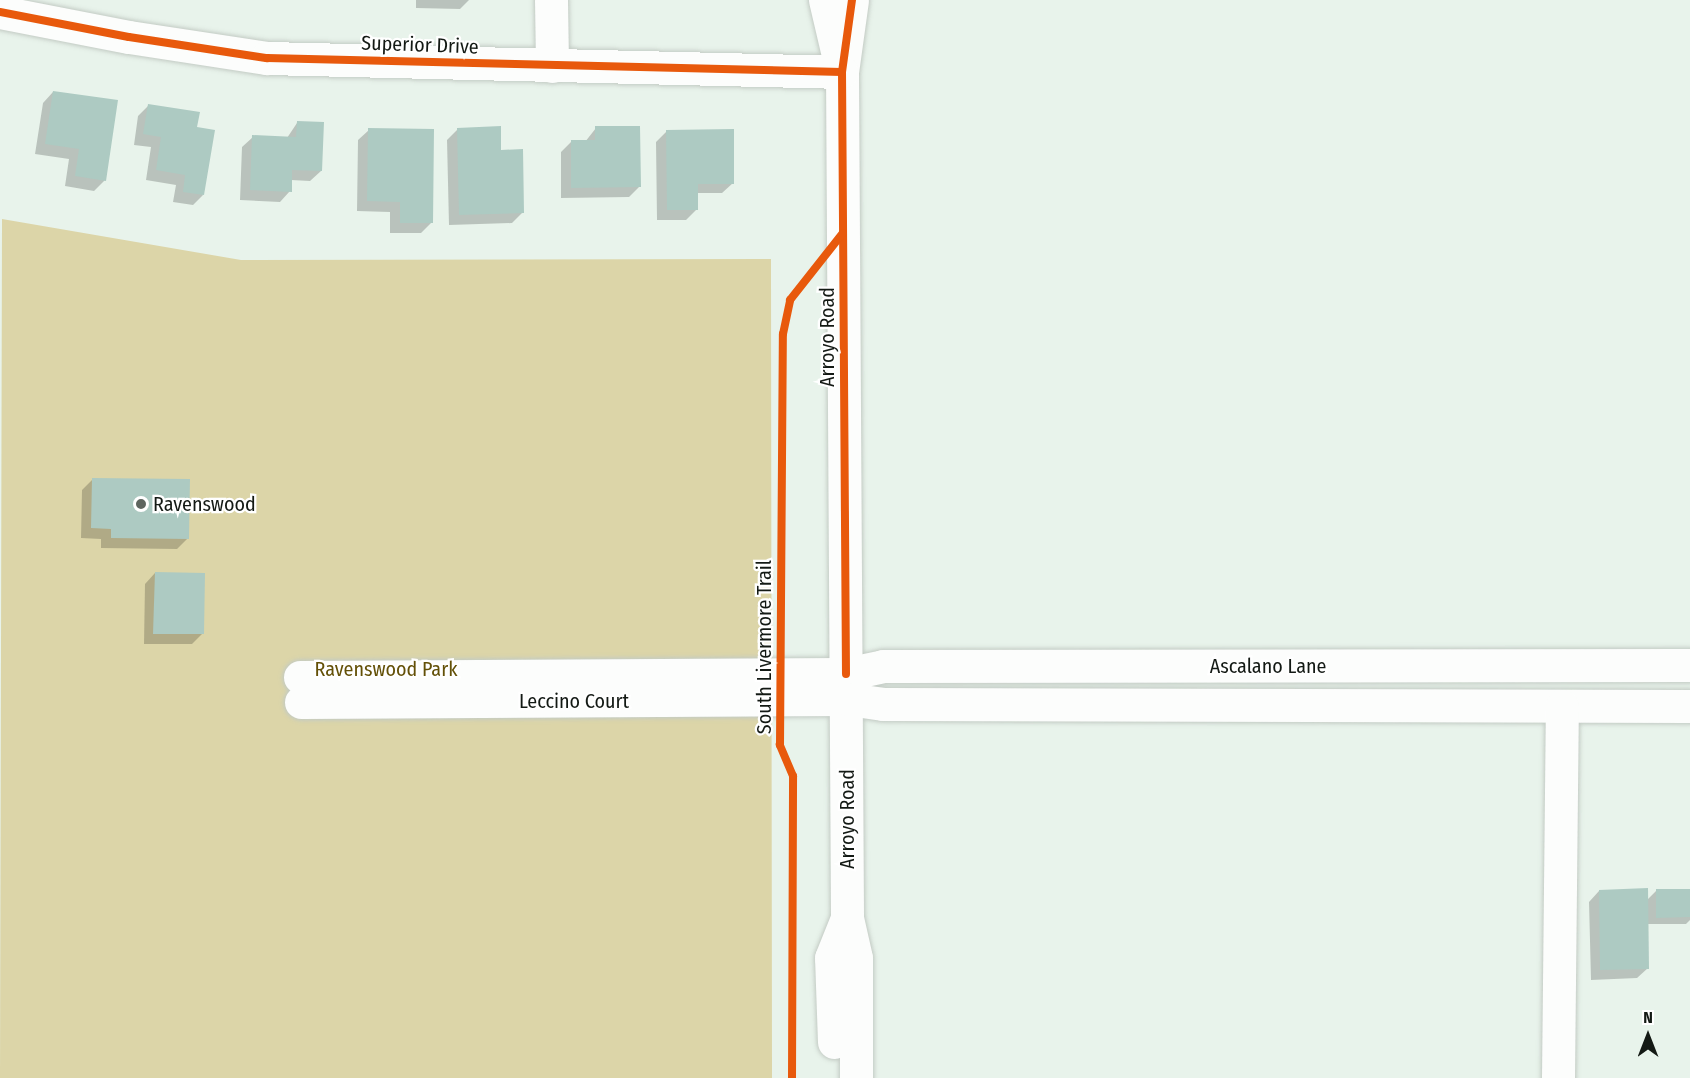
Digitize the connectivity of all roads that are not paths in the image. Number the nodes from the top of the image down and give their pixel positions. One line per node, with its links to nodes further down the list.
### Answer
1 (551, 0): 6 (street)
2 (825, 0): 7 (street, Arroyo Road)
3 (852, 0): 7 (street, Arroyo Road)
4 (37, 10): 5 (street, Superior Drive); 6 (street, Superior Drive)
5 (0, 12)
6 (552, 66): 7 (street, Superior Drive)
7 (842, 72): 9 (street, Arroyo Road)
8 (1690, 665): 9 (street, Ascalano Lane)
9 (847, 686): 10 (street, Leccino Court); 11 (street, Ascalano Lane); 13 (street, Arroyo Road)
10 (300, 690)
11 (1562, 705): 12 (street, Ascalano Lane); 16 (street)
12 (1690, 706)
13 (847, 918): 14 (street, Arroyo Road); 15 (street, Arroyo Road)
14 (835, 1078)
15 (856, 1078)
16 (1558, 1078)

